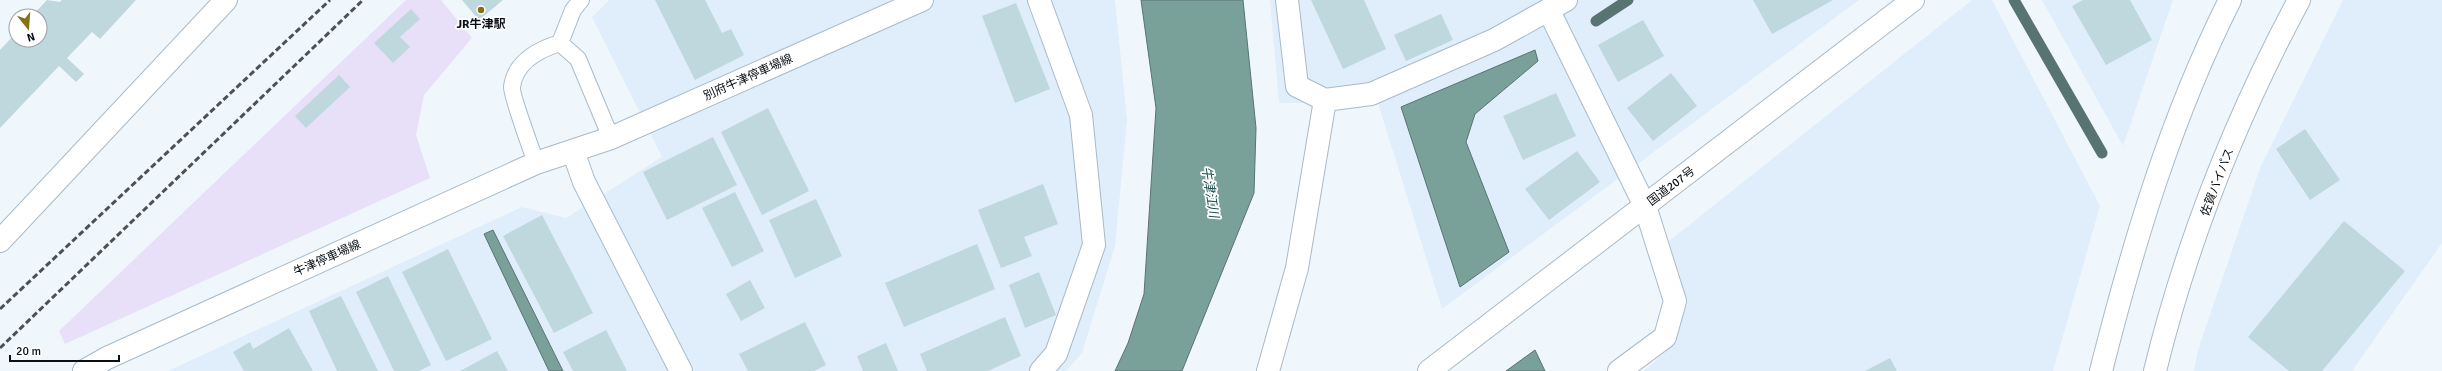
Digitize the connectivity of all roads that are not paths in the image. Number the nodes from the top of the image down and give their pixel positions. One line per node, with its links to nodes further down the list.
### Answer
1 (226, 0): 16 (main road)
2 (581, 0): 10 (lane)
3 (922, 0): 12 (main road, 別府牛津停車場線)
4 (1039, 0): 19 (main road)
5 (1287, 0): 11 (main road)
6 (1913, 0): 15 (main road, 国道207号)
7 (2230, 0): 23 (main road)
8 (2298, 0): 24 (main road, 佐賀バイパス)
9 (1557, 5): 11 (main road); 15 (main road)
10 (560, 43): 12 (lane); 14 (lane)
11 (1325, 100): 20 (main road)
12 (611, 138): 13 (main road, 別府牛津停車場線)
13 (573, 151): 14 (main road, 牛津停車場線); 18 (main road)
14 (536, 163): 17 (main road, 牛津停車場線)
15 (1645, 206): 21 (main road, 国道207号); 22 (main road)
16 (0, 241)
17 (84, 371)
18 (681, 371)
19 (1041, 371)
20 (1268, 371)
21 (1429, 371)
22 (1619, 371)
23 (2101, 371)
24 (2155, 371)

